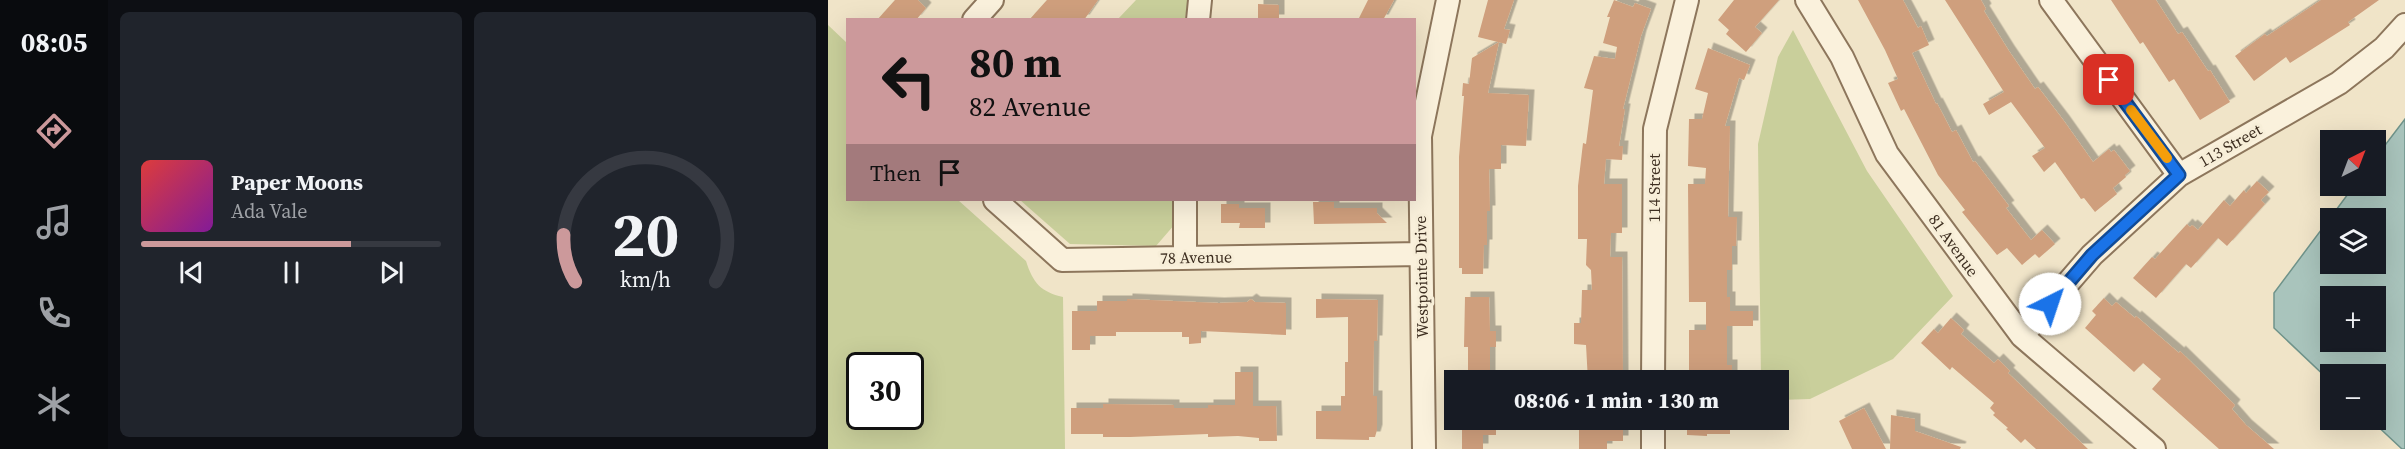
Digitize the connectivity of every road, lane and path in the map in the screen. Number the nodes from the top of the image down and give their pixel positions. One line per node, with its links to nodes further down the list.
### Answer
1 (992, 0): 7 (street)
2 (1200, 0): 8 (street)
3 (1448, 0): 13 (street, Westpointe Drive)
4 (1687, 0): 16 (street, 114 Street)
5 (1807, 0): 15 (street, 81 Avenue)
6 (2051, 0): 10 (street)
7 (976, 18)
8 (1198, 18)
9 (2405, 25): 10 (street, 113 Street)
10 (2179, 175): 15 (street, 113 Street)
11 (996, 201): 14 (street, 78 Avenue)
12 (1185, 201): 14 (street)
13 (1420, 254): 14 (street, 78 Avenue); 19 (street, Westpointe Drive)
14 (1185, 257)
15 (2022, 336): 18 (street, 81 Avenue)
16 (1653, 370)
17 (1653, 430): 20 (street)
18 (2141, 444)
19 (1424, 449)
20 (1653, 449)

